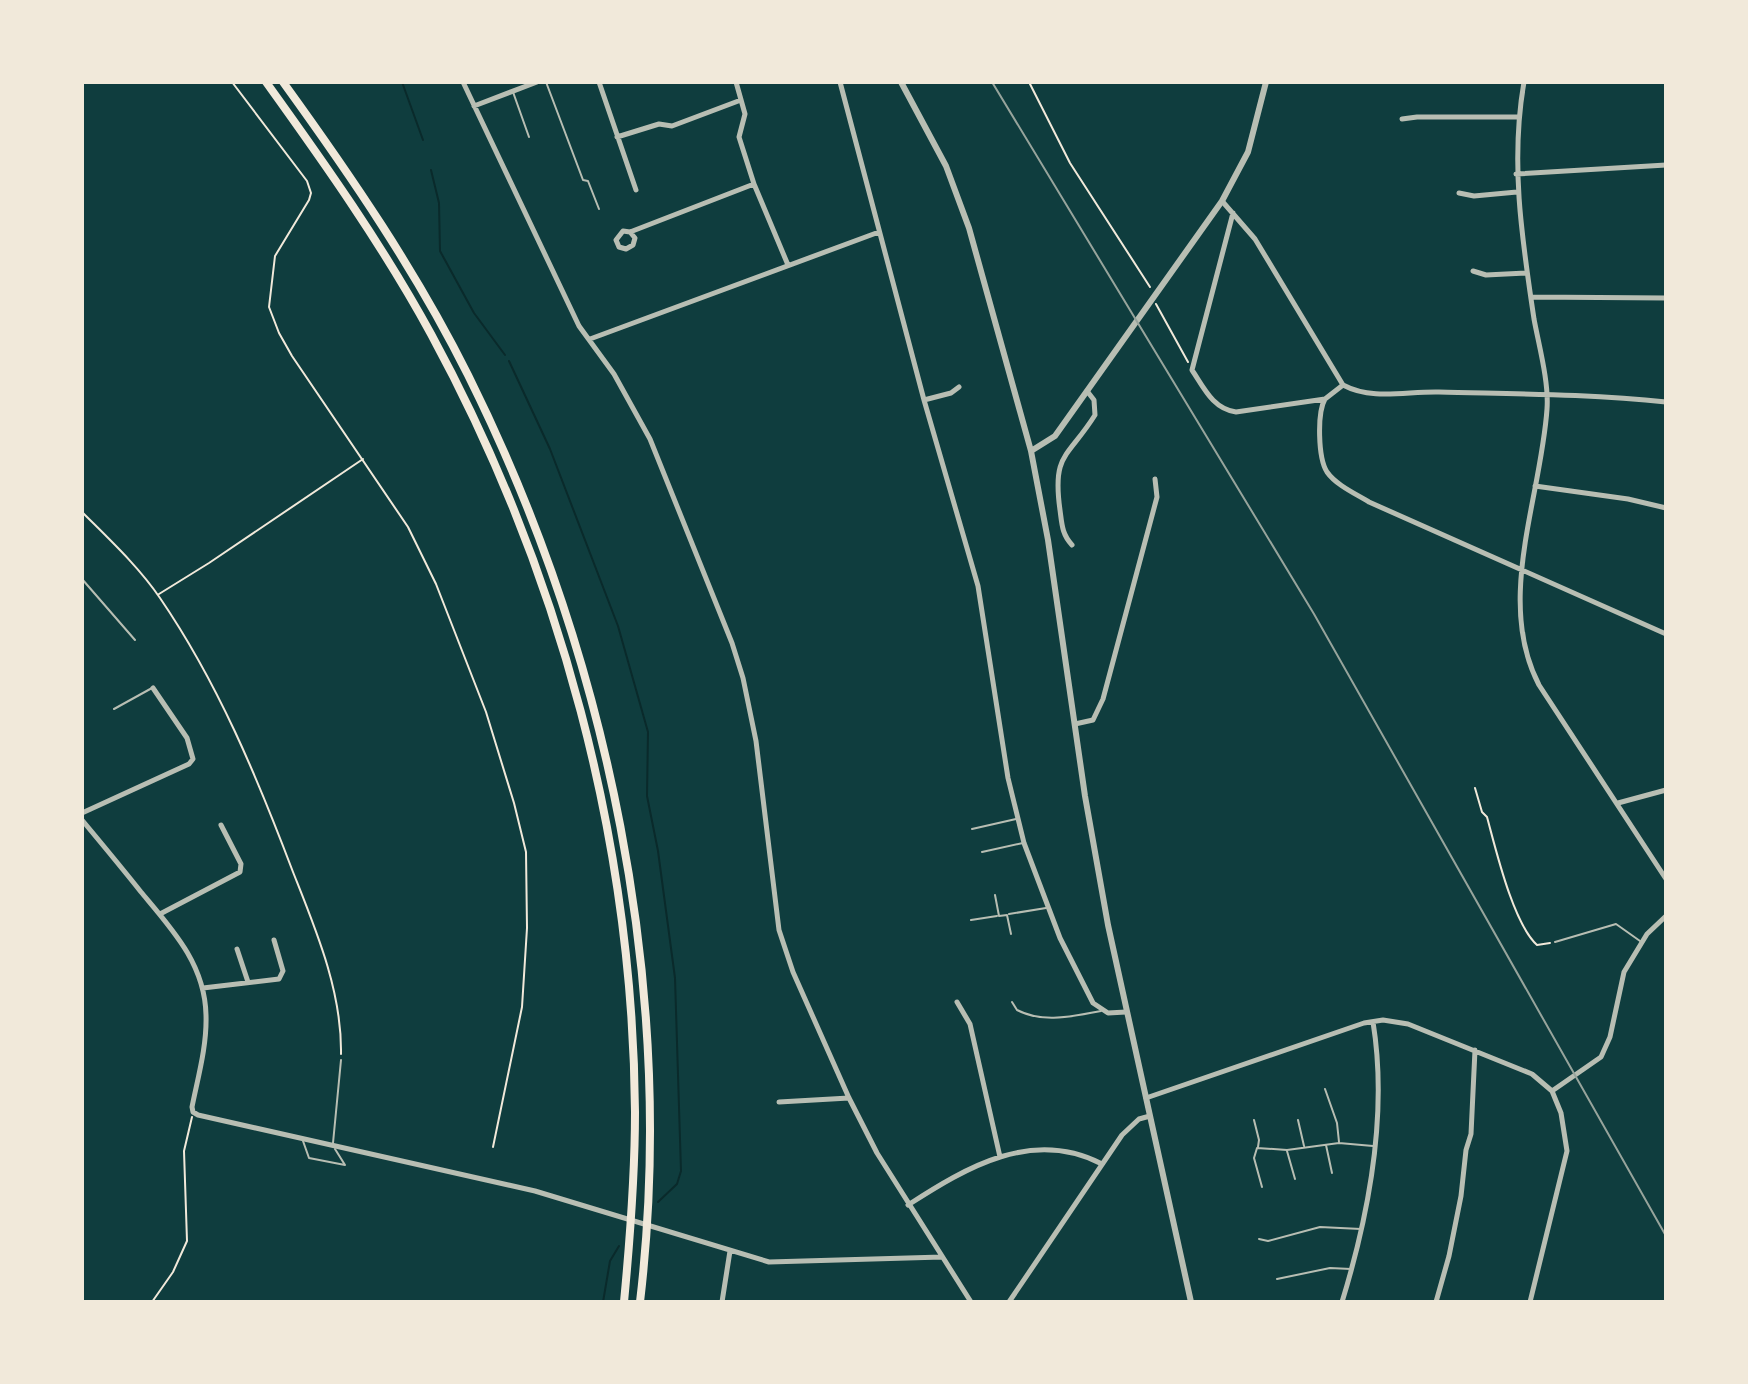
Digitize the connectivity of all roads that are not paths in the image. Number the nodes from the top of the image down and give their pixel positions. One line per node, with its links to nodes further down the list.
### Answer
1 (266, 82): 114 (highway)
2 (283, 82): 115 (highway)
3 (463, 82): 14 (street)
4 (537, 82): 12 (street)
5 (546, 82): 26 (lane)
6 (599, 82): 18 (street)
7 (736, 82): 13 (street)
8 (840, 82): 29 (street)
9 (901, 82): 43 (street)
10 (1266, 82): 25 (street)
11 (1524, 82): 15 (street)
12 (513, 91): 14 (street); 17 (lane)
13 (741, 100): 18 (street); 21 (street)
14 (474, 106): 35 (street)
15 (1519, 117): 16 (street); 20 (street)
16 (1402, 119)
17 (529, 137)
18 (617, 137): 22 (street)
19 (1666, 165): 20 (street)
20 (1516, 174): 23 (street)
21 (754, 184): 28 (street); 30 (street)
22 (636, 190)
23 (1517, 192): 24 (street); 32 (street)
24 (1459, 193)
25 (1222, 201): 27 (street); 38 (street)
26 (599, 209)
27 (1233, 212): 36 (street); 40 (street)
28 (630, 232)
29 (879, 232): 30 (street); 41 (street)
30 (788, 265): 35 (street)
31 (1473, 271): 32 (street)
32 (1527, 273): 33 (street)
33 (1531, 297): 34 (street); 39 (street)
34 (1666, 298)
35 (590, 339): 88 (street)
36 (1343, 385): 39 (street); 40 (street)
37 (959, 387): 41 (street)
38 (1086, 391): 43 (street); 47 (street)
39 (1546, 395): 42 (street); 45 (street)
40 (1325, 399): 48 (street)
41 (924, 400): 58 (street)
42 (1666, 402)
43 (1031, 451): 54 (street)
44 (1155, 479): 54 (street)
45 (1535, 486): 46 (street); 48 (street)
46 (1666, 508)
47 (1072, 545)
48 (1523, 570): 50 (street); 56 (street)
49 (82, 579): 51 (lane)
50 (1666, 634)
51 (135, 640)
52 (153, 688): 53 (lane); 57 (street)
53 (114, 709)
54 (1075, 724): 82 (street)
55 (1666, 790): 56 (street)
56 (1618, 803): 64 (street)
57 (82, 813)
58 (1018, 819): 61 (lane); 62 (street)
59 (82, 820): 67 (street)
60 (221, 825): 67 (street)
61 (972, 829)
62 (1024, 843): 63 (lane); 66 (street)
63 (982, 852)
64 (1666, 879)
65 (995, 895): 69 (lane)
66 (1047, 908): 68 (lane); 81 (street)
67 (160, 914): 78 (street)
68 (1007, 915): 69 (lane); 72 (lane)
69 (999, 916): 71 (lane)
70 (1666, 916): 75 (street)
71 (971, 920)
72 (1011, 934)
73 (274, 940): 77 (street)
74 (1555, 942): 75 (lane)
75 (1641, 942): 87 (street)
76 (237, 949): 77 (street)
77 (248, 982): 78 (street)
78 (203, 988): 94 (street)
79 (957, 1002): 102 (street)
80 (1012, 1002): 81 (lane)
81 (1103, 1011): 82 (street)
82 (1126, 1012): 89 (street)
83 (1373, 1022): 84 (street); 89 (street); 98 (street)
84 (1475, 1050): 87 (street); 121 (street)
85 (341, 1060): 97 (lane)
86 (1325, 1089): 95 (lane)
87 (1552, 1091): 122 (street)
88 (849, 1098): 90 (street); 107 (street)
89 (1146, 1098): 91 (street)
90 (779, 1102)
91 (1150, 1116): 103 (street); 119 (street)
92 (1254, 1120): 100 (lane)
93 (1298, 1120): 99 (lane)
94 (303, 1139): 97 (street); 97 (lane)
95 (1339, 1143): 96 (lane); 98 (lane)
96 (1326, 1144): 99 (lane); 104 (lane)
97 (333, 1146): 110 (street)
98 (1374, 1146): 108 (street)
99 (1304, 1147): 101 (lane)
100 (1257, 1148): 101 (lane); 106 (lane)
101 (1287, 1150): 105 (lane)
102 (1000, 1157): 103 (street); 107 (street)
103 (1102, 1164): 118 (street)
104 (1332, 1173)
105 (1295, 1179)
106 (1262, 1187)
107 (908, 1205): 111 (street)
108 (1362, 1229): 109 (lane); 112 (street)
109 (1259, 1239)
110 (730, 1251): 111 (street); 116 (street)
111 (942, 1257): 117 (street)
112 (1352, 1269): 113 (lane); 120 (street)
113 (1277, 1279)
114 (624, 1302)
115 (640, 1302)
116 (722, 1302)
117 (971, 1302)
118 (1009, 1302)
119 (1191, 1302)
120 (1342, 1302)
121 (1436, 1302)
122 (1530, 1302)

